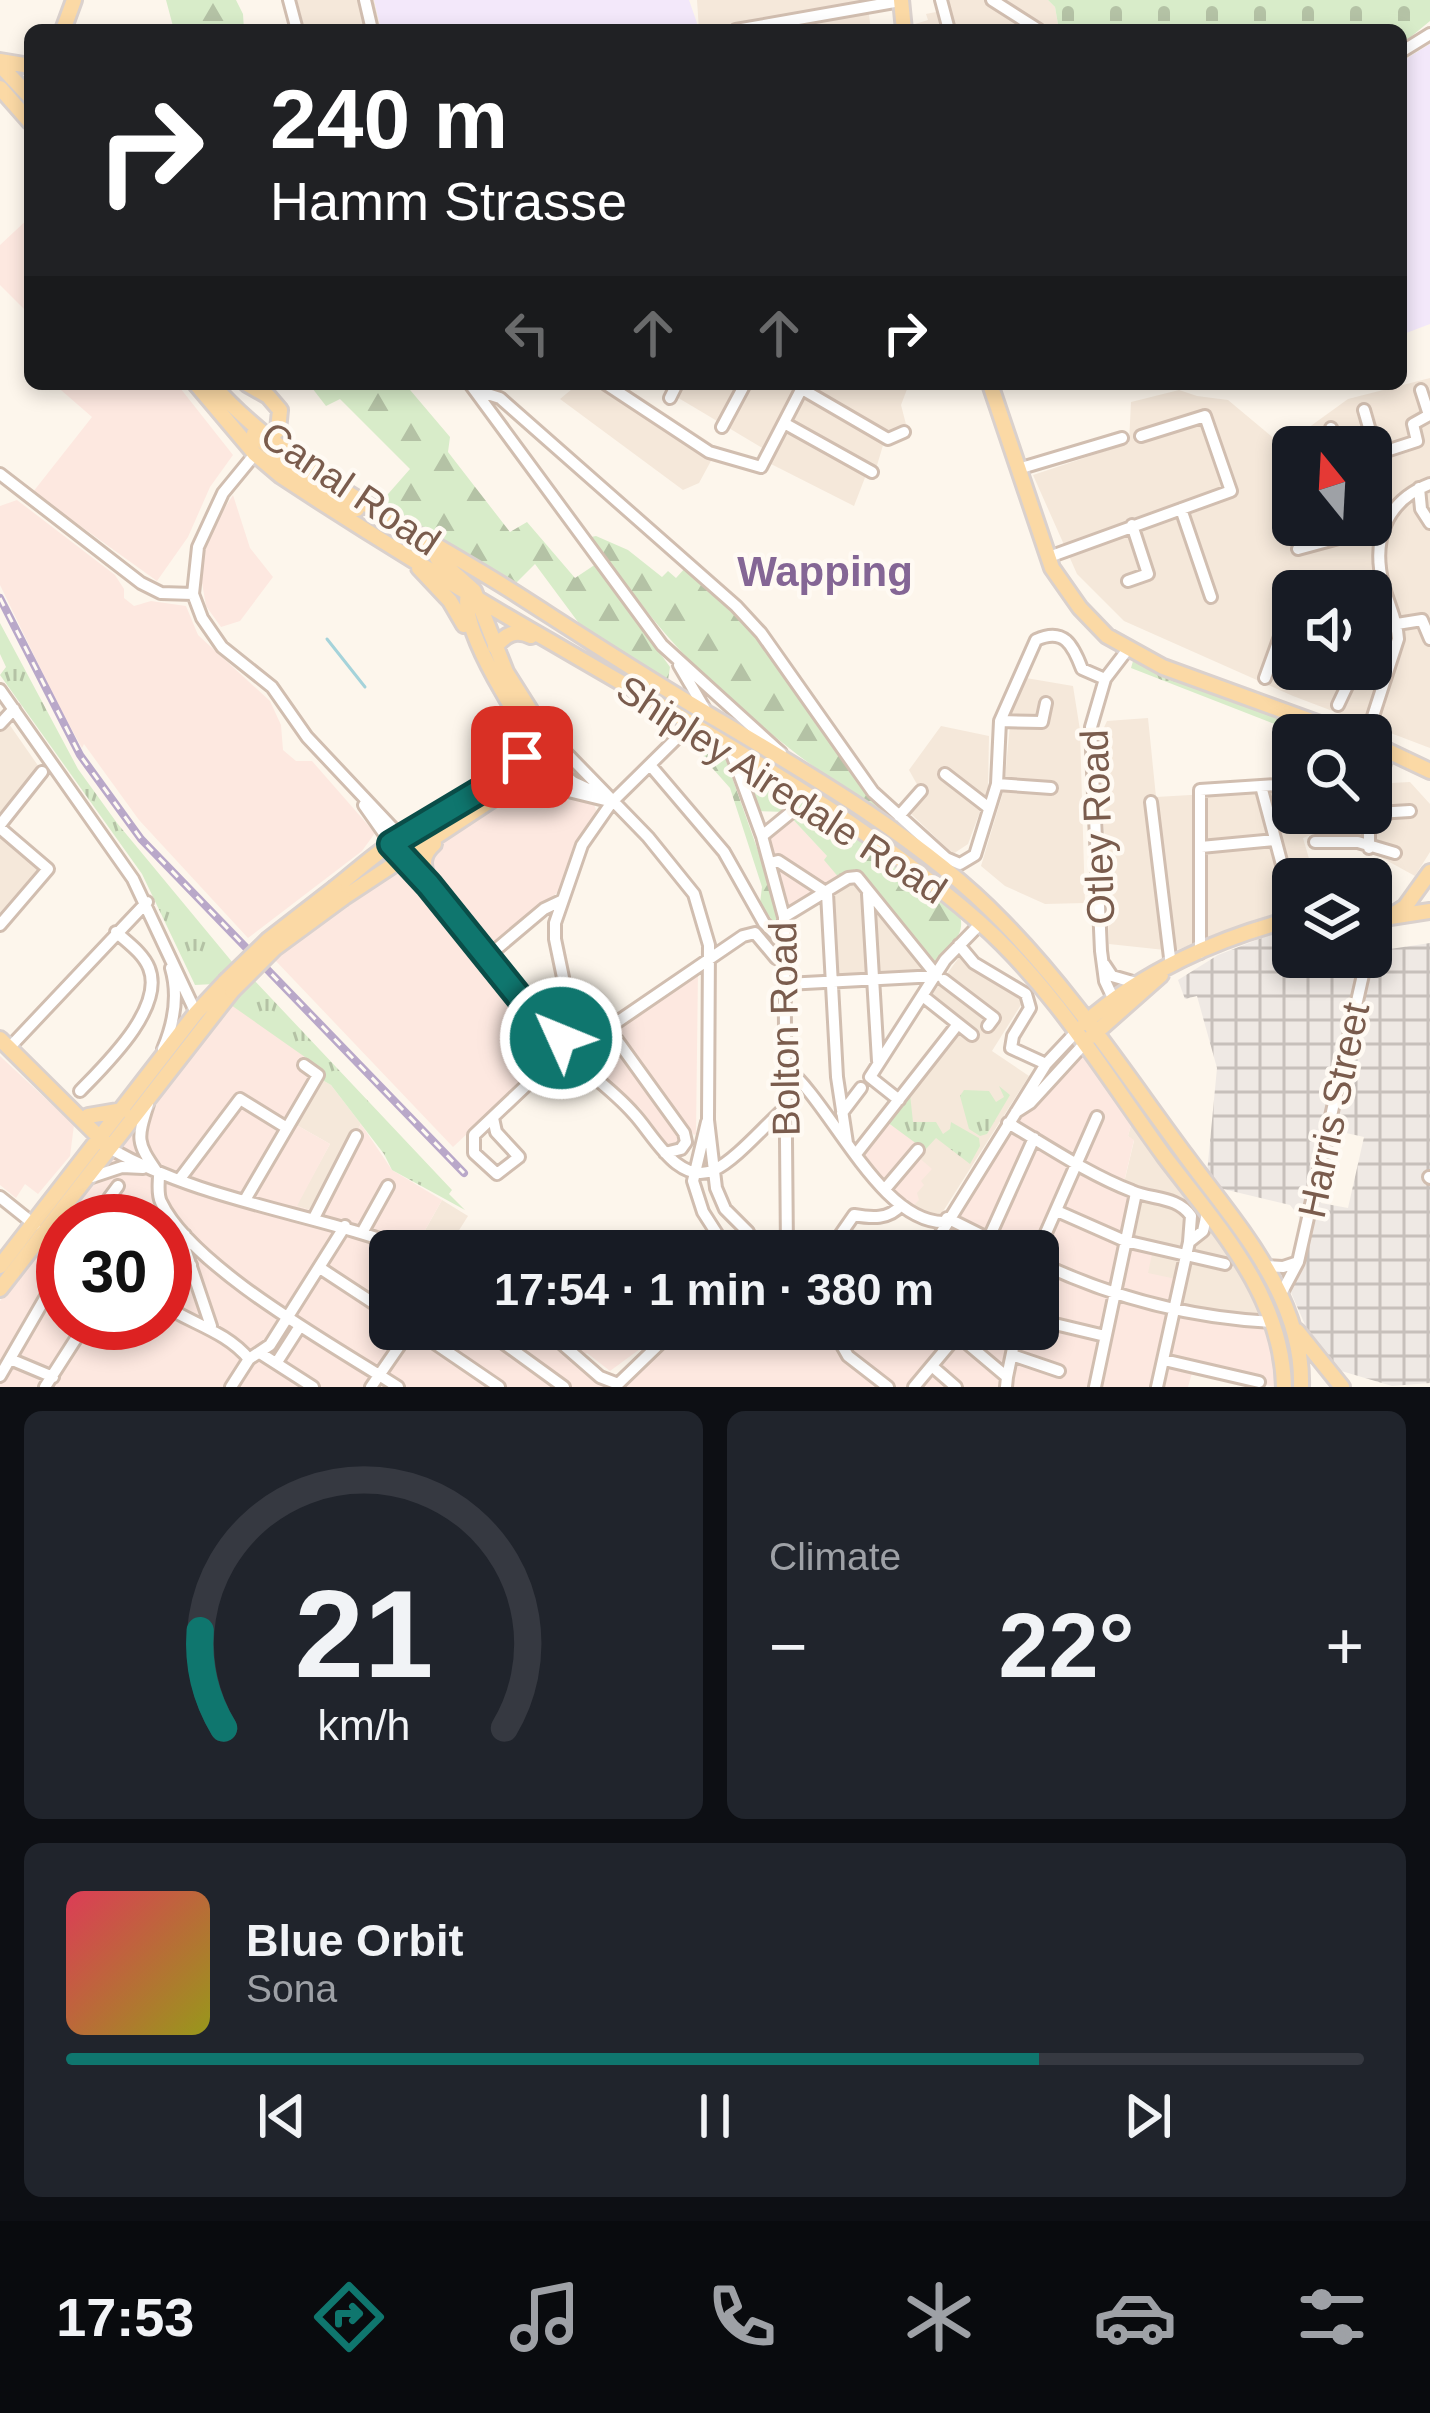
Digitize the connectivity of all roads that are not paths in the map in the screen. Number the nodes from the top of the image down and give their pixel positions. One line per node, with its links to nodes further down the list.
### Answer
1 (992, 0): 4 (street)
2 (901, 1): 3 (street)
3 (770, 24)
4 (1030, 24)
5 (0, 63): 7 (main road)
6 (24, 76): 7 (main road)
7 (18, 84): 8 (main road); 9 (main road)
8 (24, 90)
9 (4, 93)
10 (203, 390): 30 (main road, Canal Road)
11 (217, 390): 30 (main road, Canal Road)
12 (258, 390): 30 (main road)
13 (474, 390): 56 (street)
14 (480, 390): 94 (street)
15 (615, 390): 24 (street)
16 (674, 390): 22 (street)
17 (742, 390): 26 (street)
18 (801, 390): 24 (street)
19 (809, 390): 27 (street)
20 (992, 390): 32 (main road)
21 (1421, 390): 31 (street)
22 (670, 398)
23 (1364, 410): 25 (street)
24 (784, 423): 33 (street)
25 (1368, 426)
26 (722, 427)
27 (904, 432)
28 (1141, 436): 36 (street)
29 (1122, 438): 32 (street)
30 (264, 445): 40 (main road, Canal Road); 46 (main road, Canal Road); 47 (main road); 48 (street)
31 (1392, 449)
32 (1018, 470): 44 (main road)
33 (872, 472)
34 (0, 474): 48 (street)
35 (1424, 486): 37 (street); 38 (street)
36 (1181, 509): 39 (street); 49 (street)
37 (1392, 513)
38 (1430, 523)
39 (1132, 525): 44 (street); 45 (street)
40 (395, 546): 47 (main road, Canal Road); 58 (main road, Canal Road)
41 (1305, 546): 43 (street)
42 (1379, 546): 50 (street)
43 (1298, 549)
44 (1049, 557): 54 (main road)
45 (1128, 581)
46 (497, 582): 47 (main road); 66 (main road, Shipley Airedale Road)
47 (472, 591): 52 (main road, Shipley Airedale Road); 53 (main road, Canal Road); 58 (main road, Canal Road)
48 (193, 594): 102 (street)
49 (1211, 597)
50 (1397, 624): 51 (street); 55 (street)
51 (1430, 639)
52 (558, 646): 53 (main road); 72 (main road, Shipley Airedale Road)
53 (495, 647): 71 (main road, Canal Road)
54 (1128, 650): 60 (street, Otley Road); 67 (main road)
55 (1392, 651)
56 (674, 657): 66 (street); 75 (street)
57 (1272, 665): 59 (street)
58 (492, 670): 71 (main road, Canal Road)
59 (1265, 678)
60 (1105, 680): 68 (street); 129 (street, Otley Road)
61 (0, 690): 65 (street)
62 (1345, 690): 64 (street)
63 (1046, 703): 68 (street)
64 (1338, 705)
65 (14, 709): 69 (street); 113 (street)
66 (708, 714): 72 (main road); 75 (main road, Shipley Airedale Road)
67 (1292, 714)
68 (1000, 722): 82 (street)
69 (0, 724)
70 (683, 732): 77 (street)
71 (536, 733): 74 (main road); 76 (street, Canal Road); 81 (main road)
72 (728, 743): 98 (street, Bolton Road); 121 (main road, Shipley Airedale Road)
73 (1392, 751): 79 (main road)
74 (548, 758): 76 (street); 81 (main road); 86 (main road); 88 (street, Canal Road)
75 (792, 763): 105 (main road, Shipley Airedale Road)
76 (582, 765): 88 (street, Canal Road)
77 (650, 765): 88 (street); 123 (street)
78 (42, 772): 96 (street)
79 (1430, 772)
80 (945, 774): 90 (street)
81 (503, 777): 102 (main road)
82 (997, 784): 85 (street); 90 (street)
83 (1272, 785): 84 (street)
84 (1261, 786): 99 (street); 101 (street)
85 (1051, 788)
86 (523, 790): 88 (street); 95 (main road)
87 (921, 791): 94 (street)
88 (610, 800): 112 (street); 127 (street, Canal Road)
89 (1151, 802): 130 (street)
90 (988, 808): 94 (street)
91 (1392, 812): 92 (street)
92 (1410, 812)
93 (788, 814): 98 (street)
94 (899, 816)
95 (461, 821): 102 (main road); 109 (main road)
96 (0, 826): 118 (street)
97 (1369, 834): 103 (street)
98 (762, 836): 107 (street, Bolton Road)
99 (1275, 840): 101 (street); 106 (street)
100 (1315, 842): 103 (street)
101 (1202, 847): 125 (street)
102 (402, 848): 109 (street); 138 (main road, bridge)
103 (1369, 848): 104 (street)
104 (1395, 853)
105 (926, 858): 121 (main road); 148 (main road, Shipley Airedale Road)
106 (1280, 858)
107 (770, 863): 111 (street); 116 (street, Bolton Road)
108 (1430, 872): 115 (main road)
109 (429, 885): 126 (street)
110 (868, 890): 111 (street); 131 (street); 133 (street)
111 (827, 893): 116 (street); 134 (street)
112 (563, 900): 126 (street); 144 (street)
113 (147, 902): 119 (street); 122 (street)
114 (1430, 911): 117 (main road)
115 (1392, 913)
116 (784, 916): 123 (street, Bolton Road)
117 (1392, 917)
118 (0, 925)
119 (156, 925): 136 (street); 155 (street)
120 (1272, 927): 125 (main road)
121 (975, 928): 124 (street); 148 (main road, Shipley Airedale Road)
122 (116, 932): 151 (street); 158 (street)
123 (786, 945): 128 (street, Bolton Road)
124 (959, 945): 131 (street); 154 (street)
125 (1200, 953): 130 (main road)
126 (487, 957): 152 (street)
127 (709, 957): 128 (street); 147 (street); 169 (street, Canal Road)
128 (786, 962): 137 (street, Bolton Road)
129 (1102, 962): 135 (street, Otley Road); 141 (street, Otley Road)
130 (1171, 966): 135 (main road); 148 (main road)
131 (940, 978): 133 (street); 139 (street); 140 (street)
132 (1362, 978): 216 (street, Harris Street)
133 (873, 980): 134 (street); 153 (street)
134 (831, 982): 137 (street); 164 (street)
135 (1136, 983): 141 (main road)
136 (185, 984): 138 (street); 143 (street)
137 (786, 984): 157 (street, Bolton Road)
138 (224, 989): 143 (main road); 150 (main road)
139 (959, 992): 142 (street); 146 (street)
140 (924, 997): 142 (street); 153 (street)
141 (1113, 998): 148 (main road)
142 (943, 1012): 145 (street)
143 (196, 1013): 150 (main road); 155 (main road)
144 (571, 1016)
145 (958, 1024): 149 (street); 160 (street)
146 (988, 1026)
147 (609, 1029): 152 (street); 176 (street)
148 (1088, 1033): 154 (street); 168 (street); 196 (main road, Shipley Airedale Road); 219 (main road, Shipley Airedale Road)
149 (972, 1035)
150 (194, 1040): 161 (main road)
151 (4, 1043): 165 (main road)
152 (568, 1047): 167 (street); 176 (street)
153 (879, 1064): 160 (street)
154 (1046, 1064): 168 (street)
155 (157, 1065): 163 (main road)
156 (304, 1065): 170 (street)
157 (786, 1067): 162 (street, Bolton Road); 174 (street)
158 (87, 1088)
159 (861, 1088): 164 (street)
160 (898, 1100): 174 (street)
161 (148, 1104): 173 (main road); 181 (street)
162 (785, 1107): 180 (street); 205 (street, Bolton Road)
163 (124, 1109): 165 (main road); 173 (main road)
164 (842, 1113): 174 (street)
165 (84, 1117): 173 (main road); 177 (main road)
166 (1097, 1117): 178 (street)
167 (493, 1118): 167 (street)
168 (1011, 1118): 172 (street); 198 (street)
169 (708, 1120): 180 (street, Canal Road); 180 (street, Canal Road)
170 (287, 1128): 182 (street); 193 (street)
171 (356, 1136): 197 (street)
172 (1034, 1138): 178 (street); 209 (street)
173 (110, 1139): 177 (main road); 179 (street); 181 (street); 183 (main road)
174 (852, 1149): 186 (street)
175 (918, 1150): 186 (street)
176 (665, 1153): 180 (street)
177 (87, 1156): 188 (main road)
178 (1078, 1166): 187 (street); 195 (street)
179 (146, 1168): 181 (street); 183 (street)
180 (704, 1171): 203 (street, Canal Road); 204 (street, Canal Road)
181 (159, 1174): 182 (street); 191 (street)
182 (179, 1180): 193 (street)
183 (83, 1183): 189 (main road)
184 (118, 1186): 190 (street)
185 (388, 1186): 211 (street)
186 (885, 1189): 194 (street)
187 (1136, 1193): 214 (street); 215 (street)
188 (61, 1194)
189 (72, 1194)
190 (112, 1194)
191 (160, 1194)
192 (0, 1197): 199 (street)
193 (245, 1200): 197 (street)
194 (901, 1205): 198 (street); 206 (street)
195 (1057, 1211): 210 (street); 214 (street)
196 (1207, 1213): 215 (street); 231 (main road, Shipley Airedale Road)
197 (314, 1218): 200 (street)
198 (946, 1220): 207 (street); 208 (street)
199 (36, 1225)
200 (346, 1226): 211 (street); 221 (street)
201 (36, 1229): 218 (main road)
202 (36, 1230): 223 (main road)
203 (715, 1230)
204 (740, 1230)
205 (786, 1230)
206 (844, 1230)
207 (941, 1230)
208 (961, 1230)
209 (991, 1230)
210 (1048, 1230)
211 (363, 1231): 212 (street)
212 (369, 1233)
213 (192, 1241): 229 (street)
214 (1125, 1241): 215 (street); 225 (street)
215 (1188, 1247): 217 (street); 227 (street)
216 (1298, 1262): 219 (street, Harris Street); 224 (street, Harris Street)
217 (1225, 1264)
218 (0, 1266)
219 (1263, 1266): 224 (main road, Shipley Airedale Road)
220 (192, 1268): 233 (street)
221 (320, 1268): 226 (street); 229 (street)
222 (1059, 1271): 225 (street)
223 (0, 1289)
224 (1281, 1294): 235 (main road, Shipley Airedale Road)
225 (1114, 1295): 227 (street); 236 (street)
226 (369, 1300)
227 (1175, 1310): 231 (street); 250 (street)
228 (36, 1314): 249 (street)
229 (288, 1318): 234 (street); 248 (street)
230 (192, 1322): 248 (street)
231 (1273, 1322): 275 (main road, Shipley Airedale Road)
232 (1059, 1325): 236 (street)
233 (211, 1326)
234 (300, 1326): 251 (street); 255 (street)
235 (1294, 1327): 257 (main road, Shipley Airedale Road); 261 (main road)
236 (1104, 1339): 273 (street)
237 (69, 1350): 258 (street)
238 (395, 1350): 255 (street)
239 (444, 1350): 268 (street)
240 (514, 1350): 269 (street)
241 (571, 1350): 262 (street)
242 (652, 1350): 262 (street)
243 (845, 1350): 270 (street)
244 (944, 1350): 252 (street)
245 (975, 1350): 259 (street)
246 (1013, 1350): 247 (street)
247 (1012, 1355): 254 (street); 259 (street)
248 (254, 1356): 251 (street); 263 (street)
249 (10, 1360): 256 (street); 258 (street)
250 (1164, 1360): 260 (street); 274 (street)
251 (277, 1361): 253 (street)
252 (933, 1367): 271 (street); 272 (street)
253 (291, 1371): 264 (street); 265 (street)
254 (1059, 1371)
255 (377, 1373): 266 (street); 267 (street)
256 (0, 1376)
257 (1302, 1379): 261 (main road); 275 (main road)
258 (49, 1382)
259 (1007, 1382)
260 (1259, 1382)
261 (1337, 1382)
262 (614, 1384)
263 (231, 1387)
264 (286, 1387)
265 (314, 1387)
266 (371, 1387)
267 (398, 1387)
268 (499, 1387)
269 (564, 1387)
270 (888, 1387)
271 (914, 1387)
272 (956, 1387)
273 (1095, 1387)
274 (1157, 1387)
275 (1285, 1387)

